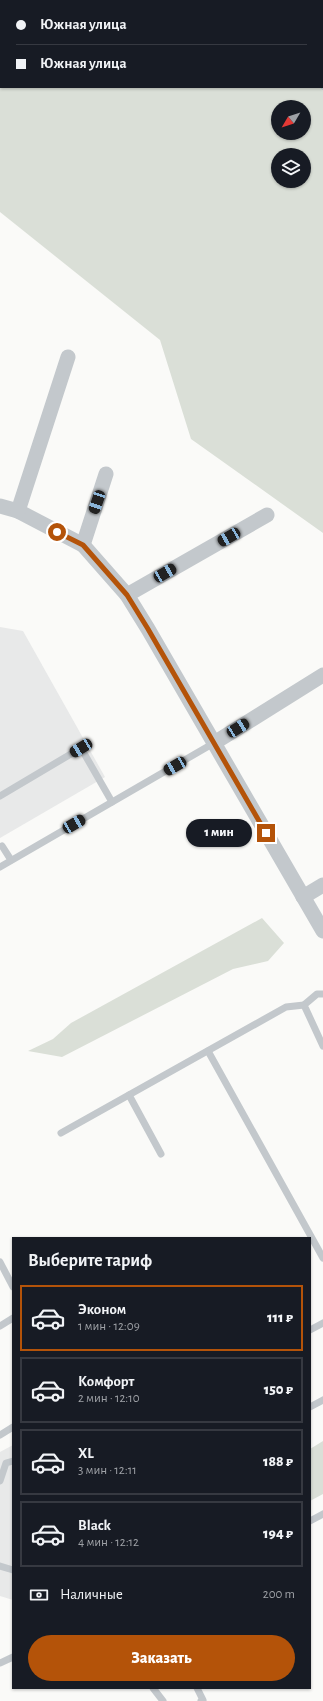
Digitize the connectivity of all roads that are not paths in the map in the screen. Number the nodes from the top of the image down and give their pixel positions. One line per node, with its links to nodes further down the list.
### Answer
1 (68, 357): 4 (street)
2 (106, 474): 6 (street)
3 (0, 506): 4 (street)
4 (18, 511): 6 (street)
5 (268, 515): 7 (street)
6 (83, 545): 7 (street)
7 (127, 595): 9 (street)
8 (323, 675): 9 (street)
9 (214, 743): 11 (lane); 16 (street)
10 (0, 796): 11 (lane)
11 (112, 802): 13 (lane)
12 (2, 846): 13 (lane)
13 (11, 860): 14 (lane)
14 (0, 867)
15 (323, 885): 16 (street)
16 (303, 897): 17 (street)
17 (323, 931)
18 (323, 994): 19 (lane)
19 (304, 1004): 20 (lane); 21 (lane)
20 (323, 1046)
21 (208, 1051): 22 (lane); 25 (lane)
22 (129, 1095): 23 (lane); 24 (lane)
23 (61, 1133)
24 (161, 1154)
25 (323, 1258)
26 (0, 1262): 27 (lane)
27 (12, 1285)
28 (12, 1319): 30 (lane)
29 (323, 1322): 31 (lane)
30 (0, 1326)
31 (311, 1329)
32 (323, 1400): 33 (lane)
33 (311, 1407)
34 (12, 1428): 35 (lane)
35 (0, 1435)
36 (12, 1461): 37 (lane)
37 (0, 1481)
38 (323, 1514): 39 (lane)
39 (311, 1520)
40 (0, 1566): 41 (lane)
41 (12, 1570)
42 (12, 1657): 43 (lane)
43 (0, 1663)
44 (155, 1689): 46 (lane)
45 (198, 1689): 47 (lane)
46 (163, 1701)
47 (202, 1701)

